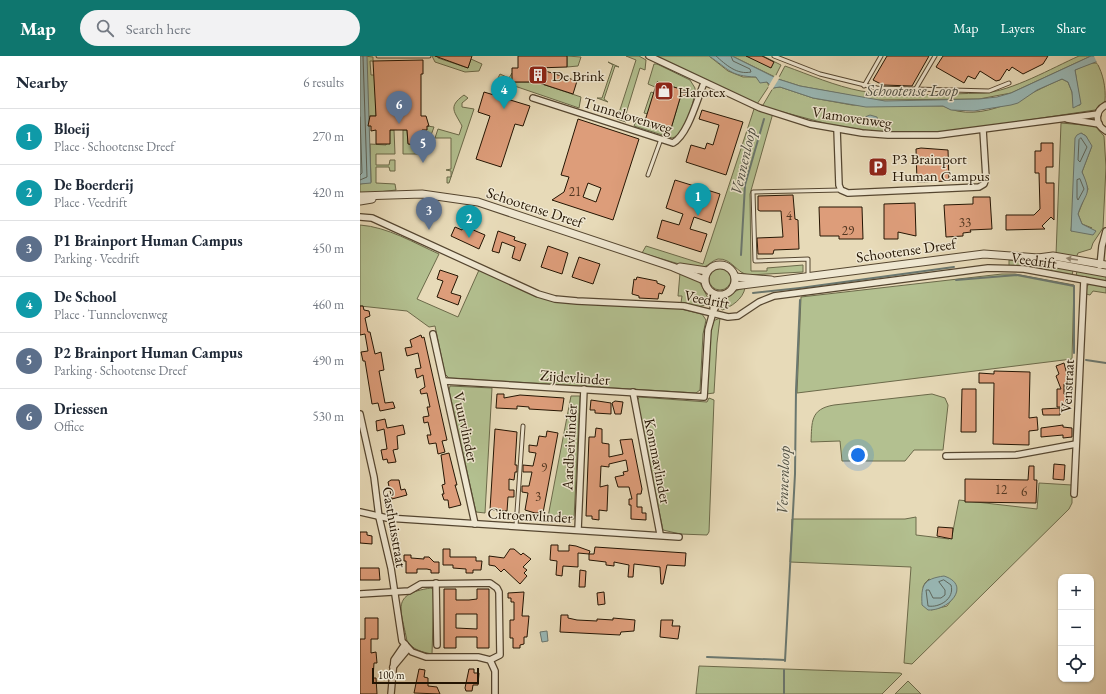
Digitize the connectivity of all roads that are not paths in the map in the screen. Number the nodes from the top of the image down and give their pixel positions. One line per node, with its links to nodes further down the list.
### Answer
1 (378, 56): 2 (lane)
2 (421, 56): 3 (lane)
3 (429, 56)
4 (649, 56): 8 (street, Vlamovenweg)
5 (774, 56): 10 (lane)
6 (881, 56): 10 (lane)
7 (934, 56): 11 (lane)
8 (704, 83): 17 (street, Vlamovenweg); 20 (street, Tunnelovenweg)
9 (1009, 83): 11 (lane)
10 (864, 86): 11 (lane)
11 (915, 90)
12 (533, 98): 20 (street, Tunnelovenweg)
13 (1106, 105): 14 (street)
14 (1098, 114): 15 (street, Vlamovenweg); 16 (street)
15 (1064, 119): 16 (street, Vlamovenweg); 18 (street, Vlamovenweg)
16 (1099, 124): 19 (street)
17 (837, 129): 18 (street, Vlamovenweg); 22 (street)
18 (983, 130): 22 (street)
19 (1106, 131)
20 (661, 139): 21 (lane)
21 (648, 175)
22 (841, 190): 31 (lane)
23 (385, 195): 24 (street, Schootense Dreef); 25 (street, Schootense Dreef); 28 (street, Schootense Dreef)
24 (360, 196)
25 (360, 201)
26 (360, 217): 40 (street, Veedrift)
27 (1106, 231): 29 (street)
28 (673, 267): 30 (street, Schootense Dreef); 33 (street, Schootense Dreef)
29 (1104, 268): 31 (street, Schootense Dreef)
30 (707, 271): 32 (street); 33 (street)
31 (808, 276): 35 (street, Schootense Dreef)
32 (735, 277): 35 (street, Schootense Dreef); 37 (street)
33 (704, 280): 38 (street)
34 (1084, 280): 36 (street, Veedrift); 40 (street, Veedrift); 47 (street, Venstraat)
35 (778, 281): 37 (street, Schootense Dreef)
36 (1106, 284)
37 (734, 286): 39 (street)
38 (714, 294): 39 (street); 40 (street)
39 (722, 295): 40 (street)
40 (713, 312): 44 (street, Zijdevlinder)
41 (433, 334): 42 (street, Vuurvlinder)
42 (444, 381): 43 (street, Zijdevlinder); 52 (street, Vuurvlinder)
43 (584, 389): 44 (street, Zijdevlinder); 54 (street, Aardbeivlinder)
44 (633, 392): 55 (street, Kommavlinder)
45 (360, 414): 51 (street, Gasthuisstraat)
46 (523, 426): 53 (lane)
47 (1076, 444): 48 (street); 49 (street, Venstraat)
48 (946, 456)
49 (1074, 494)
50 (360, 512): 51 (street, Citroenvlinder)
51 (378, 517): 52 (street, Citroenvlinder); 58 (street, Gasthuisstraat)
52 (475, 524): 53 (street, Citroenvlinder)
53 (516, 526): 54 (street, Citroenvlinder)
54 (578, 530): 55 (street, Citroenvlinder)
55 (660, 534): 56 (street, Citroenvlinder)
56 (679, 537)
57 (436, 583): 58 (street); 60 (street); 62 (street)
58 (394, 593): 59 (street); 61 (street, Gasthuisstraat)
59 (360, 594)
60 (436, 644)
61 (406, 646): 62 (street); 63 (street)
62 (490, 660): 64 (street)
63 (392, 694)
64 (494, 694)

